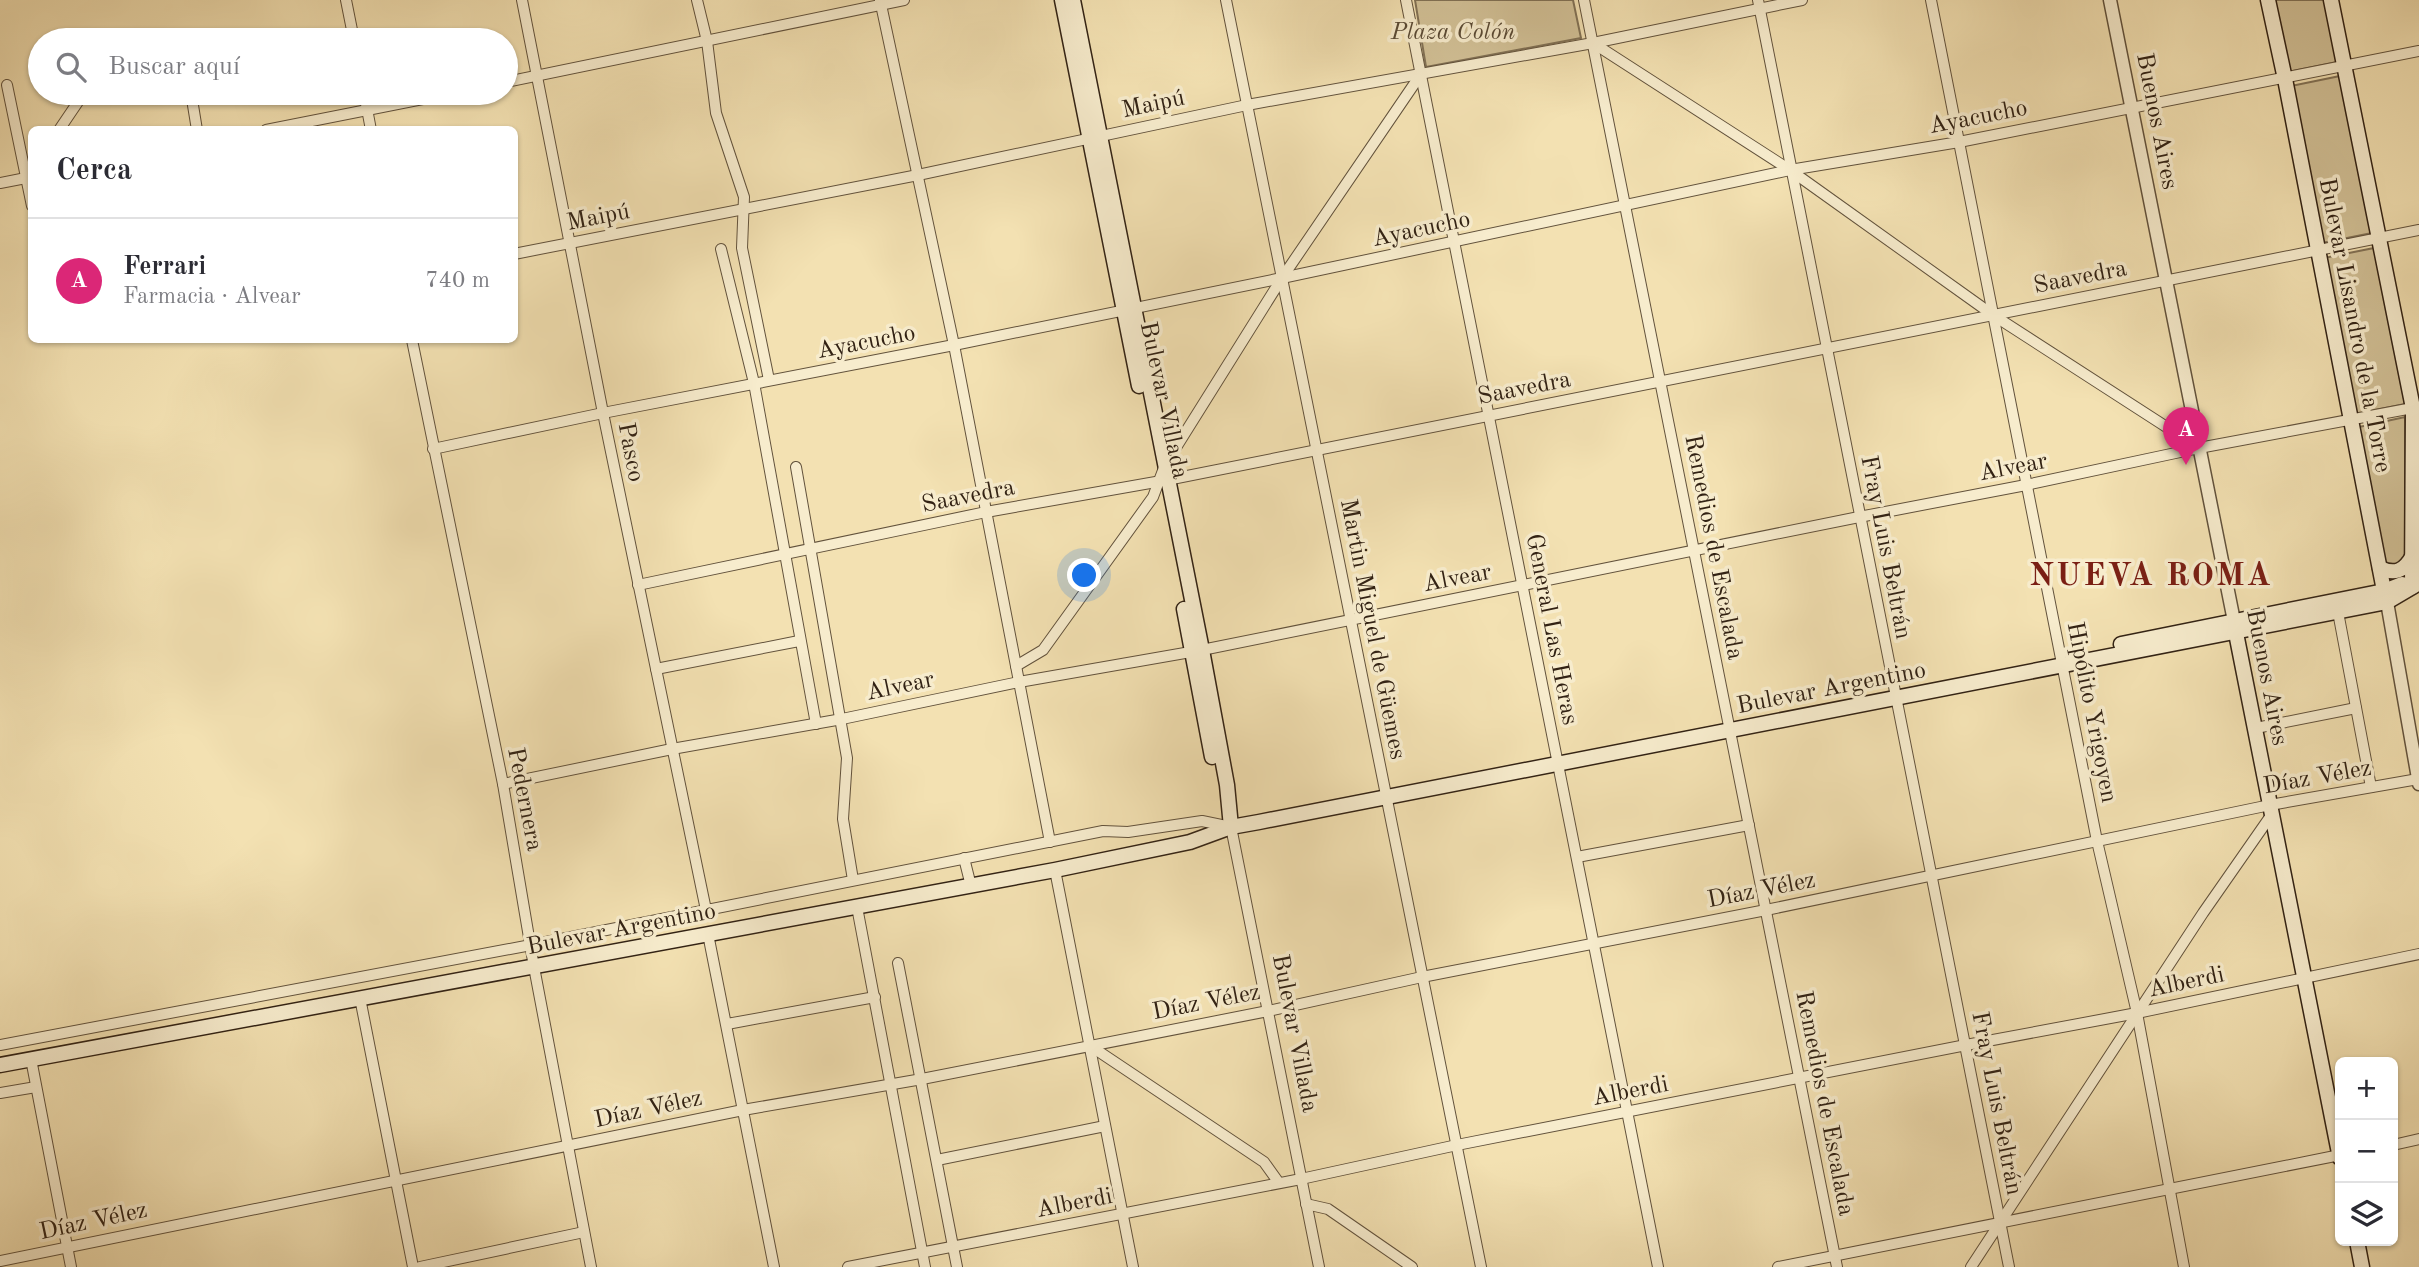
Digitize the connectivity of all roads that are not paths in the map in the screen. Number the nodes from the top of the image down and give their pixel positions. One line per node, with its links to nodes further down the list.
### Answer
1 (346, 0): 17 (street)
2 (522, 0): 23 (street, Pasco)
3 (697, 0): 18 (street)
4 (904, 0): 15 (street)
5 (1062, 0): 38 (main road, Bulevar Villada)
6 (1073, 0): 38 (main road, Bulevar Villada)
7 (1226, 0): 31 (street, Martin Miguel de Güemes)
8 (1406, 0): 22 (street, General Las Heras)
9 (1584, 0): 19 (street, Remedios de Escalada)
10 (1802, 0): 16 (street, Maipú)
11 (1931, 0): 39 (street, Hipólito Yrigoyen)
12 (2110, 0): 32 (street, Buenos Aires)
13 (2267, 0): 24 (main road, Bulevar Lisandro de la Torre)
14 (2331, 0): 21 (main road, Bulevar Lisandro de la Torre)
15 (881, 2): 18 (street); 42 (street)
16 (1758, 4): 19 (street, Maipú); 41 (street, Fray Luis Beltrán)
17 (352, 28)
18 (706, 41): 23 (street); 46 (street)
19 (1592, 43): 22 (street, Maipú); 41 (street); 45 (street, Remedios de Escalada)
20 (2419, 51): 21 (street, Ayacucho)
21 (2345, 66): 24 (street, Ayacucho); 48 (main road, Bulevar Lisandro de la Torre)
22 (1421, 74): 31 (street, Maipú); 49 (street, General Las Heras); 54 (street)
23 (535, 76): 25 (street); 50 (street, Pasco)
24 (2285, 79): 32 (street, Ayacucho); 52 (main road, Bulevar Lisandro de la Torre)
25 (518, 80)
26 (7, 85): 40 (street)
27 (76, 105): 34 (street)
28 (193, 105): 35 (street)
29 (367, 105): 33 (street)
30 (393, 105): 33 (street)
31 (1247, 105): 38 (street, Maipú); 54 (street, Martin Miguel de Güemes)
32 (2132, 108): 39 (street, Ayacucho); 55 (street, Buenos Aires)
33 (368, 110): 36 (street); 37 (street)
34 (62, 126)
35 (196, 126)
36 (286, 126)
37 (371, 126)
38 (1094, 137): 42 (street, Maipú); 56 (main road, Bulevar Villada)
39 (1959, 142): 41 (street, Ayacucho); 57 (street, Hipólito Yrigoyen)
40 (28, 167)
41 (1790, 170): 45 (street, Ayacucho); 57 (street); 60 (street, Fray Luis Beltrán)
42 (918, 175): 46 (street, Maipú); 59 (street)
43 (28, 176): 44 (street)
44 (0, 183)
45 (1626, 206): 49 (street, Ayacucho); 62 (street, Remedios de Escalada)
46 (745, 210): 50 (street, Maipú); 61 (street)
47 (2419, 230): 48 (street, Saavedra)
48 (2379, 238): 52 (street, Saavedra); 64 (main road, Bulevar Lisandro de la Torre)
49 (1455, 242): 54 (street, Ayacucho); 66 (street, General Las Heras)
50 (570, 243): 53 (street, Maipú); 65 (street, Pasco)
51 (721, 250): 63 (street)
52 (2318, 250): 55 (street, Saavedra); 67 (main road, Bulevar Lisandro de la Torre)
53 (518, 253)
54 (1282, 278): 56 (street, Ayacucho); 70 (street, Martin Miguel de Güemes); 72 (street)
55 (2166, 281): 57 (street, Saavedra); 68 (street, Buenos Aires)
56 (1128, 309): 59 (street, Ayacucho); 72 (main road, Bulevar Villada)
57 (1993, 315): 60 (street, Saavedra); 68 (street); 73 (street, Hipólito Yrigoyen)
58 (413, 343): 69 (street, Pedernera)
59 (954, 345): 61 (street, Ayacucho); 74 (street)
60 (1826, 348): 62 (street, Saavedra); 75 (street, Fray Luis Beltrán)
61 (769, 380): 63 (street, Ayacucho)
62 (1661, 381): 66 (street, Saavedra); 77 (street, Remedios de Escalada)
63 (754, 383): 65 (street, Ayacucho); 78 (street)
64 (2416, 408): 67 (street, Alvear); 79 (main road, Bulevar Lisandro de la Torre)
65 (603, 413): 69 (street, Ayacucho); 82 (street, Pasco)
66 (1489, 415): 70 (street, Saavedra); 83 (street, General Las Heras)
67 (2352, 421): 68 (street, Alvear); 80 (main road, Bulevar Lisandro de la Torre)
68 (2199, 448): 73 (street, Alvear); 87 (street, Buenos Aires)
69 (433, 449): 103 (street, Pedernera)
70 (1317, 450): 72 (street, Saavedra); 86 (street, Martin Miguel de Güemes)
71 (796, 467): 76 (street)
72 (1164, 475): 74 (street, Saavedra); 89 (main road, Bulevar Villada); 91 (street)
73 (2026, 485): 75 (street, Alvear); 90 (street, Hipólito Yrigoyen)
74 (986, 512): 76 (street, Saavedra); 91 (street)
75 (1859, 517): 77 (street, Alvear); 94 (street, Fray Luis Beltrán)
76 (811, 548): 78 (street, Saavedra); 96 (street)
77 (1695, 551): 83 (street, Alvear); 98 (street, Remedios de Escalada)
78 (785, 554): 82 (street, Saavedra); 88 (street)
79 (2412, 557): 80 (main road); 81 (main road, Bulevar Lisandro de la Torre)
80 (2380, 568): 84 (main road, Bulevar Lisandro de la Torre)
81 (2416, 582): 84 (main road, Bulevar Argentino)
82 (638, 585): 92 (street, Pasco)
83 (1523, 586): 86 (street, Alvear); 101 (street, General Las Heras)
84 (2385, 597): 85 (main road, Bulevar Argentino); 87 (main road, Bulevar Argentino); 102 (street, Bulevar Lisandro de la Torre)
85 (2338, 612): 87 (main road, Bulevar Argentino); 95 (street)
86 (1350, 619): 89 (street, Alvear); 105 (street, Martin Miguel de Güemes)
87 (2235, 626): 90 (main road, Bulevar Argentino); 99 (main road, Buenos Aires)
88 (799, 640): 92 (street); 97 (street)
89 (1197, 650): 93 (street, Alvear); 108 (main road, Bulevar Villada)
90 (2061, 661): 94 (main road, Bulevar Argentino); 110 (street, Hipólito Yrigoyen)
91 (1016, 666): 93 (street)
92 (656, 669): 100 (street, Pasco)
93 (1019, 682): 96 (street, Alvear); 111 (street)
94 (1895, 694): 98 (main road, Bulevar Argentino); 116 (street, Fray Luis Beltrán)
95 (2356, 708): 99 (street); 104 (street)
96 (842, 719): 97 (street, Alvear); 117 (street)
97 (816, 723): 100 (street, Alvear)
98 (1729, 726): 101 (main road, Bulevar Argentino); 107 (street, Remedios de Escalada)
99 (2256, 728): 106 (main road, Buenos Aires)
100 (672, 749): 103 (street, Alvear); 121 (street, Pasco)
101 (1558, 760): 105 (main road, Bulevar Argentino); 113 (street, General Las Heras)
102 (2418, 782): 104 (street, Díaz Vélez)
103 (503, 784): 124 (street, Pedernera)
104 (2371, 787): 106 (street, Díaz Vélez)
105 (1386, 794): 108 (main road, Bulevar Argentino); 129 (street, Martin Miguel de Güemes)
106 (2271, 809): 110 (street, Díaz Vélez); 128 (main road, Buenos Aires); 133 (street)
107 (1749, 825): 113 (street); 120 (street, Remedios de Escalada)
108 (1231, 827): 109 (street); 112 (main road, Bulevar Argentino); 132 (street, Bulevar Villada)
109 (1128, 832): 111 (street); 112 (street)
110 (2097, 841): 116 (street, Díaz Vélez); 133 (street, Hipólito Yrigoyen)
111 (1050, 842): 114 (street)
112 (1134, 854): 115 (main road, Bulevar Argentino)
113 (1577, 857): 123 (street, General Las Heras)
114 (964, 858): 117 (street); 118 (street)
115 (1055, 870): 118 (main road, Bulevar Argentino); 136 (street)
116 (1932, 875): 120 (street, Díaz Vélez); 137 (street, Fray Luis Beltrán)
117 (853, 880): 121 (street)
118 (971, 886): 119 (main road, Bulevar Argentino)
119 (858, 907): 122 (main road, Bulevar Argentino); 130 (street)
120 (1766, 910): 123 (street, Díaz Vélez); 140 (street, Remedios de Escalada)
121 (706, 911): 124 (street)
122 (708, 934): 127 (main road, Bulevar Argentino); 134 (street)
123 (1594, 943): 129 (street, Díaz Vélez); 146 (street, General Las Heras)
124 (531, 945): 127 (street, Pedernera); 135 (street)
125 (2419, 954): 128 (street, Alberdi)
126 (898, 963): 141 (street)
127 (534, 967): 131 (main road, Bulevar Argentino); 152 (street, Pedernera)
128 (2304, 977): 133 (street, Alberdi); 148 (main road, Buenos Aires)
129 (1422, 978): 132 (street, Díaz Vélez); 151 (street, Martin Miguel de Güemes)
130 (875, 997): 134 (street); 142 (street)
131 (360, 998): 138 (main road, Bulevar Argentino); 156 (street)
132 (1268, 1011): 136 (street, Díaz Vélez); 155 (street, Bulevar Villada)
133 (2137, 1013): 137 (street, Alberdi); 158 (street, Hipólito Yrigoyen); 161 (street)
134 (727, 1024): 145 (street)
135 (0, 1045)
136 (1089, 1045): 141 (street, Díaz Vélez); 147 (street); 157 (street)
137 (1966, 1045): 140 (street, Alberdi); 161 (street, Fray Luis Beltrán)
138 (31, 1059): 139 (main road, Bulevar Argentino); 143 (street)
139 (0, 1065)
140 (1800, 1078): 146 (street, Alberdi); 167 (street, Remedios de Escalada)
141 (922, 1079): 142 (street, Díaz Vélez); 154 (street)
142 (890, 1085): 145 (street, Díaz Vélez); 166 (street)
143 (36, 1087): 144 (street); 165 (street)
144 (0, 1093)
145 (743, 1110): 152 (street, Díaz Vélez); 173 (street)
146 (1628, 1112): 151 (street, Alberdi); 181 (street, General Las Heras)
147 (1105, 1126): 154 (street); 160 (street)
148 (2335, 1131)
149 (2419, 1139): 150 (street)
150 (2398, 1143)
151 (1457, 1145): 155 (street, Alberdi); 180 (street, Martin Miguel de Güemes)
152 (567, 1146): 156 (street, Díaz Vélez); 162 (street, Pedernera)
153 (2335, 1157): 158 (street)
154 (937, 1160): 163 (street)
155 (1301, 1179): 157 (street, Alberdi); 159 (street, Bulevar Villada)
156 (396, 1180): 165 (street, Díaz Vélez); 170 (street)
157 (1279, 1183): 160 (street, Alberdi)
158 (2168, 1189): 161 (street); 186 (street, Hipólito Yrigoyen)
159 (1306, 1204): 178 (street, Bulevar Villada); 179 (street)
160 (1122, 1214): 163 (street, Alberdi); 177 (street)
161 (2000, 1223): 167 (street); 184 (street); 185 (street, Fray Luis Beltrán)
162 (584, 1232): 171 (street); 172 (street, Pedernera)
163 (953, 1246): 166 (street, Alberdi); 176 (street)
164 (2358, 1246): 187 (main road)
165 (67, 1247): 168 (street, Díaz Vélez); 169 (street)
166 (923, 1252): 174 (street, Alberdi); 175 (street)
167 (1834, 1255): 182 (street); 183 (street, Remedios de Escalada)
168 (0, 1261)
169 (71, 1267)
170 (413, 1267)
171 (420, 1267)
172 (591, 1267)
173 (774, 1267)
174 (848, 1267)
175 (925, 1267)
176 (957, 1267)
177 (1133, 1267)
178 (1320, 1267)
179 (1412, 1267)
180 (1481, 1267)
181 (1658, 1267)
182 (1778, 1267)
183 (1836, 1267)
184 (1971, 1267)
185 (2009, 1267)
186 (2183, 1267)
187 (2362, 1267)

